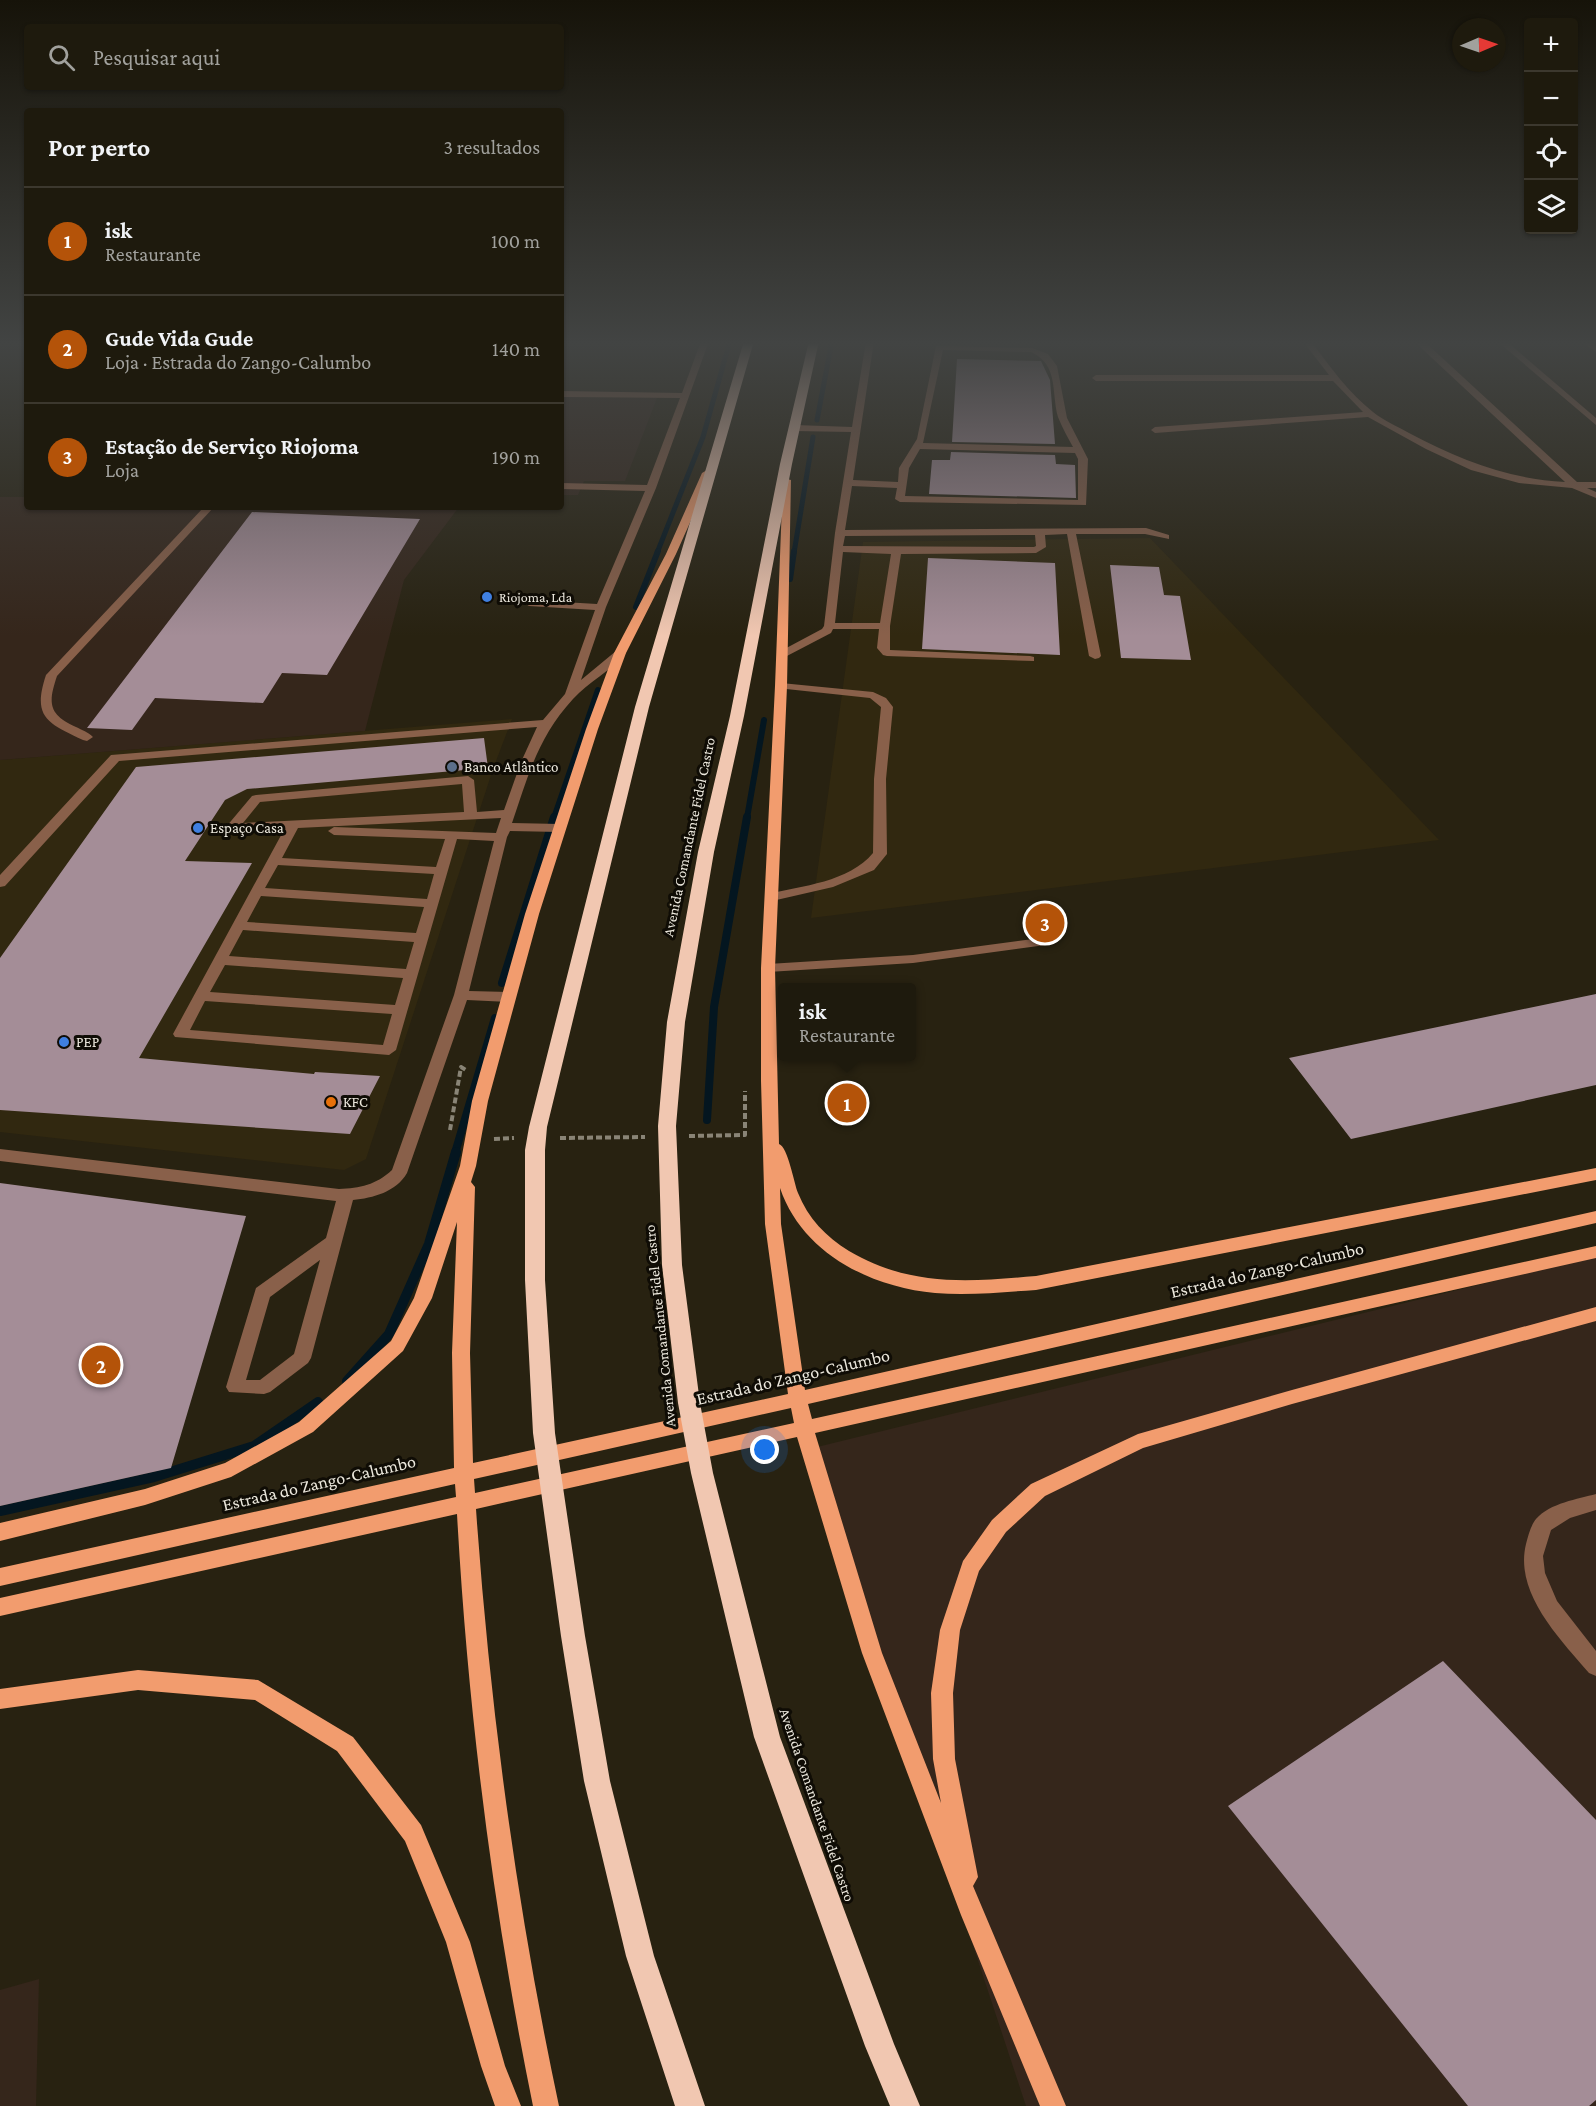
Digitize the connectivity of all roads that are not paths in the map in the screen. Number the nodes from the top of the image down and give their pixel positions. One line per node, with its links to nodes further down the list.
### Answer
1 (669, 439): 18 (street)
2 (719, 439): 11 (highway)
3 (792, 439): 12 (highway, Avenida Comandante Fidel Castro)
4 (855, 439): 13 (street)
5 (921, 439): 9 (street)
6 (1074, 439): 10 (street)
7 (1414, 439): 17 (street)
8 (1525, 439): 17 (street)
9 (917, 446): 10 (street); 15 (street)
10 (1079, 450): 15 (street)
11 (712, 463): 31 (main road); 78 (highway)
12 (786, 464): 32 (main road); 79 (highway, Avenida Comandante Fidel Castro)
13 (848, 483): 15 (street); 23 (street)
14 (1596, 484): 17 (street)
15 (902, 485)
16 (564, 486): 18 (street)
17 (1575, 486): 19 (street)
18 (651, 488): 28 (street)
19 (1596, 495)
20 (205, 510): 38 (street)
21 (1040, 532): 22 (street); 23 (street); 26 (street)
22 (1071, 532): 24 (street); 33 (street)
23 (840, 533): 25 (street)
24 (1165, 537)
25 (839, 549): 26 (street); 29 (street)
26 (896, 551): 30 (street)
27 (529, 603): 28 (street)
28 (601, 608): 36 (street)
29 (829, 626): 30 (street); 32 (street)
30 (885, 626): 34 (street)
31 (620, 653): 36 (street); 42 (main road)
32 (781, 655): 35 (main road)
33 (1095, 656)
34 (1030, 659)
35 (781, 686): 48 (main road); 48 (street)
36 (570, 695): 37 (street)
37 (547, 723): 40 (street); 46 (street)
38 (87, 737)
39 (471, 816): 40 (street); 41 (street); 41 (street)
40 (504, 826): 42 (street); 43 (street); 56 (street)
41 (292, 827): 43 (street); 44 (street)
42 (560, 828): 58 (main road)
43 (452, 836): 45 (street)
44 (274, 861): 45 (street); 47 (street)
45 (442, 871): 49 (street)
46 (0, 883)
47 (257, 892): 49 (street); 50 (street)
48 (772, 897): 54 (main road)
49 (432, 903): 51 (street)
50 (239, 926): 51 (street); 53 (street)
51 (422, 938): 55 (street)
52 (1048, 941): 54 (street)
53 (220, 960): 55 (street); 57 (street)
54 (768, 968): 60 (main road)
55 (412, 974): 59 (street)
56 (461, 995): 58 (street); 64 (street)
57 (200, 996): 59 (street); 59 (street)
58 (509, 997): 62 (main road)
59 (401, 1010)
60 (769, 1081): 63 (main road); 75 (main road)
61 (0, 1155): 64 (street)
62 (468, 1166): 70 (main road); 77 (main road)
63 (1596, 1174)
64 (346, 1195): 66 (street)
65 (1596, 1217): 71 (main road, Estrada do Zango-Calumbo)
66 (333, 1242): 66 (street)
67 (1596, 1252): 72 (main road)
68 (1596, 1314): 75 (main road)
69 (1596, 1502): 73 (street)
70 (0, 1532)
71 (0, 1578)
72 (0, 1607)
73 (1596, 1666)
74 (0, 1699): 76 (main road)
75 (973, 1915): 80 (main road)
76 (508, 2106)
77 (546, 2106)
78 (690, 2106)
79 (905, 2106)
80 (1053, 2106)

